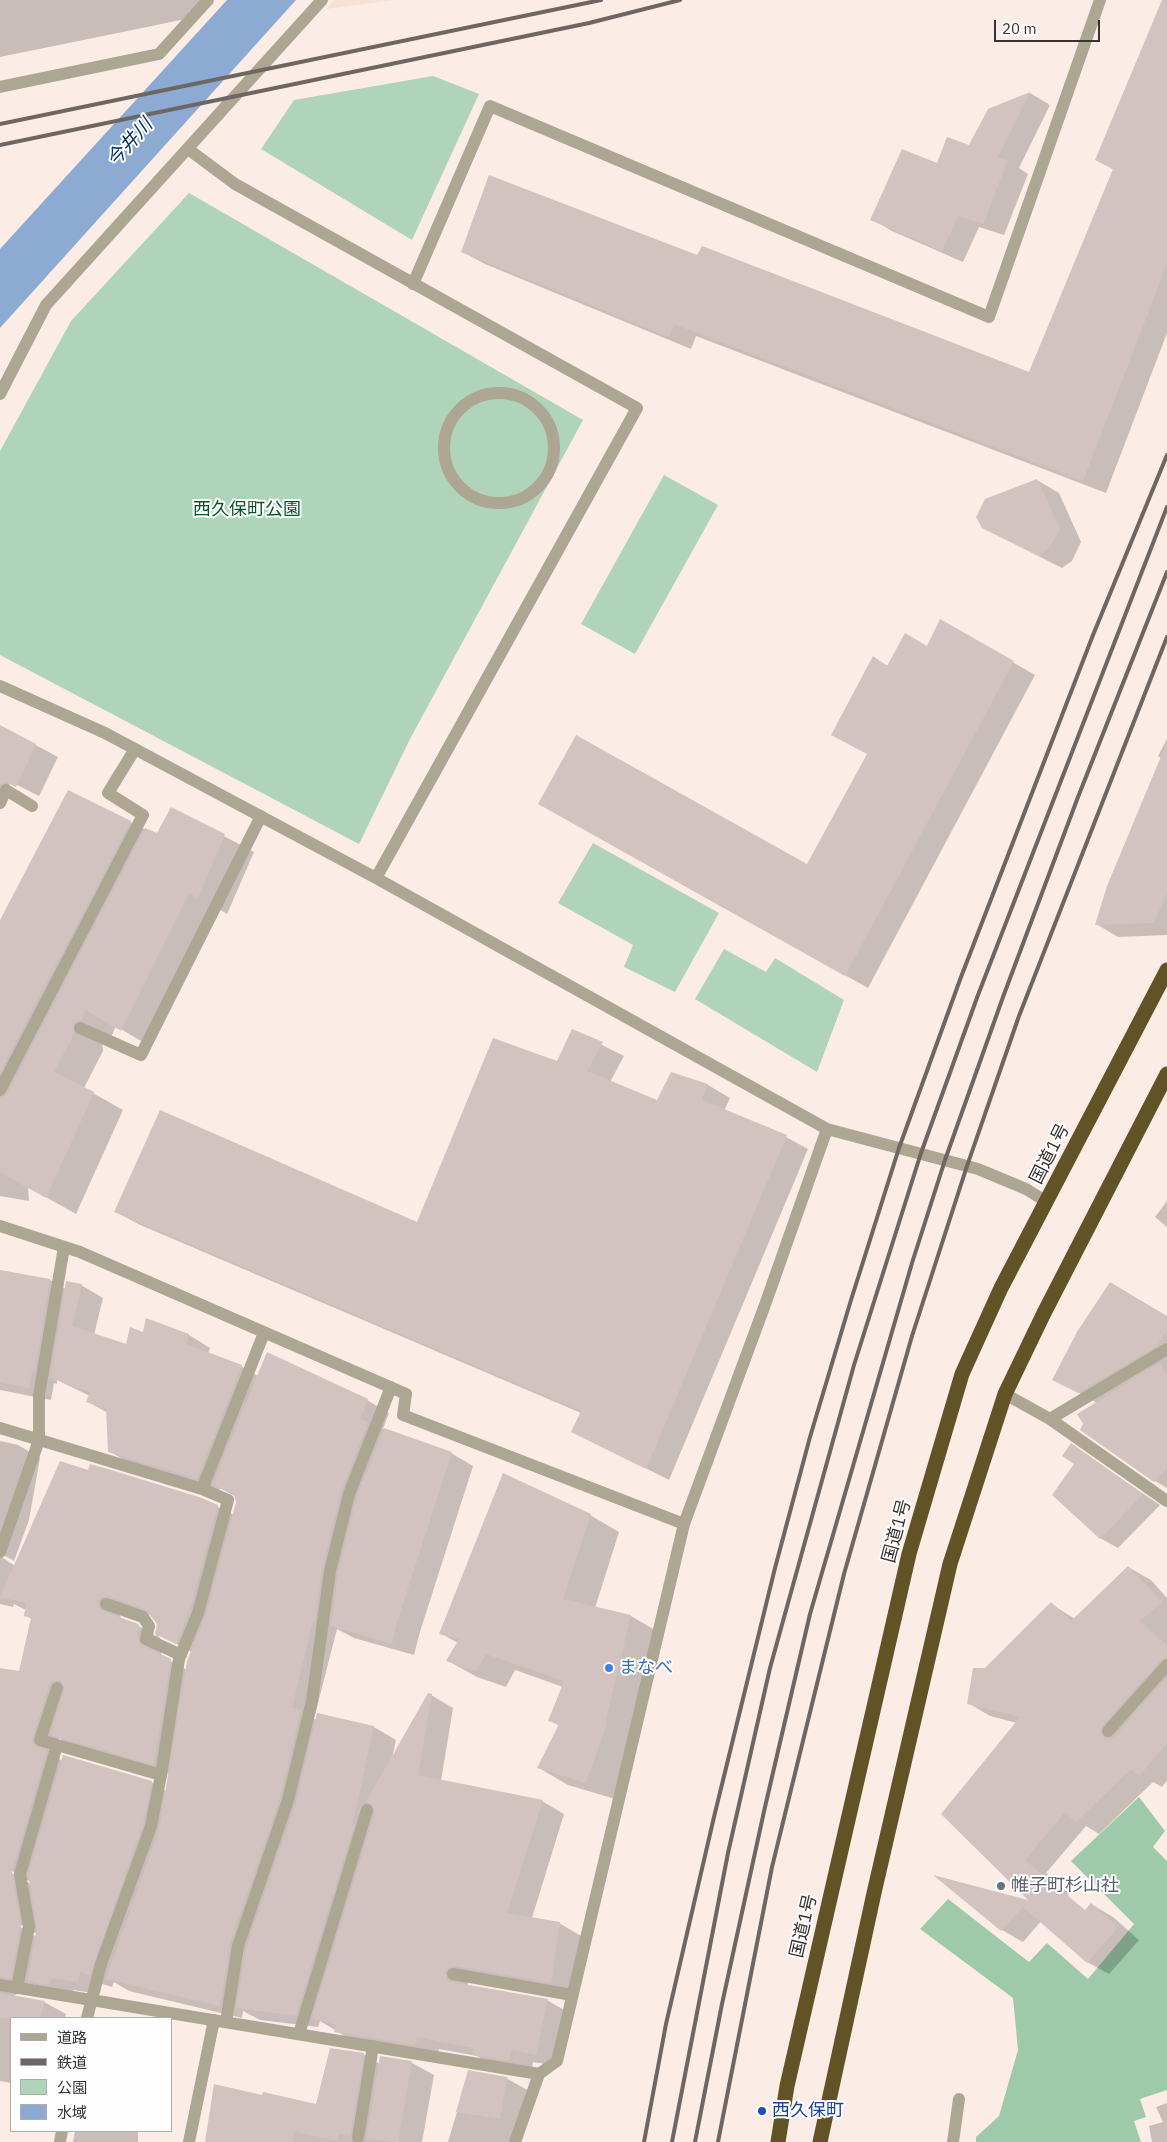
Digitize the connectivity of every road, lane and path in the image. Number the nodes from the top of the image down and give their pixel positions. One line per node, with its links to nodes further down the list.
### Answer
1 (208, 0): 4 (street)
2 (322, 0): 5 (street)
3 (1100, 0): 6 (street)
4 (0, 87)
5 (188, 149): 6 (street); 7 (street)
6 (413, 284): 14 (street)
7 (0, 394)
8 (530, 492): 8 (street)
9 (0, 686): 10 (street)
10 (135, 749): 13 (street); 18 (street)
11 (0, 803): 12 (street)
12 (32, 806)
13 (261, 816): 14 (street); 16 (street)
14 (376, 878): 19 (street)
15 (1167, 970): 20 (highway, 国道1号)
16 (80, 1028)
17 (1167, 1074): 26 (highway)
18 (0, 1090)
19 (827, 1129): 20 (street); 32 (street)
20 (1047, 1202): 56 (highway, 国道1号)
21 (0, 1226): 22 (street)
22 (64, 1247): 23 (street); 29 (street)
23 (264, 1332): 25 (street); 30 (street)
24 (1167, 1349): 27 (street)
25 (391, 1387): 32 (street); 48 (street)
26 (1006, 1394): 27 (street); 57 (highway)
27 (1050, 1419): 31 (street)
28 (0, 1428): 29 (street)
29 (40, 1440): 30 (street); 33 (street)
30 (202, 1489): 35 (street)
31 (1167, 1501)
32 (684, 1524): 45 (street)
33 (0, 1552)
34 (106, 1604): 35 (street)
35 (180, 1657): 40 (street)
36 (1167, 1666): 38 (street)
37 (57, 1688): 39 (street)
38 (1108, 1731)
39 (57, 1745): 40 (street); 44 (street)
40 (162, 1775): 46 (street)
41 (367, 1810): 49 (street)
42 (453, 1974): 45 (street)
43 (0, 1985): 44 (street)
44 (17, 1988): 46 (street)
45 (572, 1995): 51 (street)
46 (91, 2000): 47 (street); 48 (street)
47 (87, 2017)
48 (220, 2021): 49 (street); 54 (street)
49 (299, 2034): 50 (street)
50 (373, 2046): 51 (street); 53 (street)
51 (540, 2074): 55 (street)
52 (959, 2099): 58 (street)
53 (358, 2138)
54 (189, 2142)
55 (515, 2142)
56 (778, 2142)
57 (820, 2142)
58 (953, 2142)

